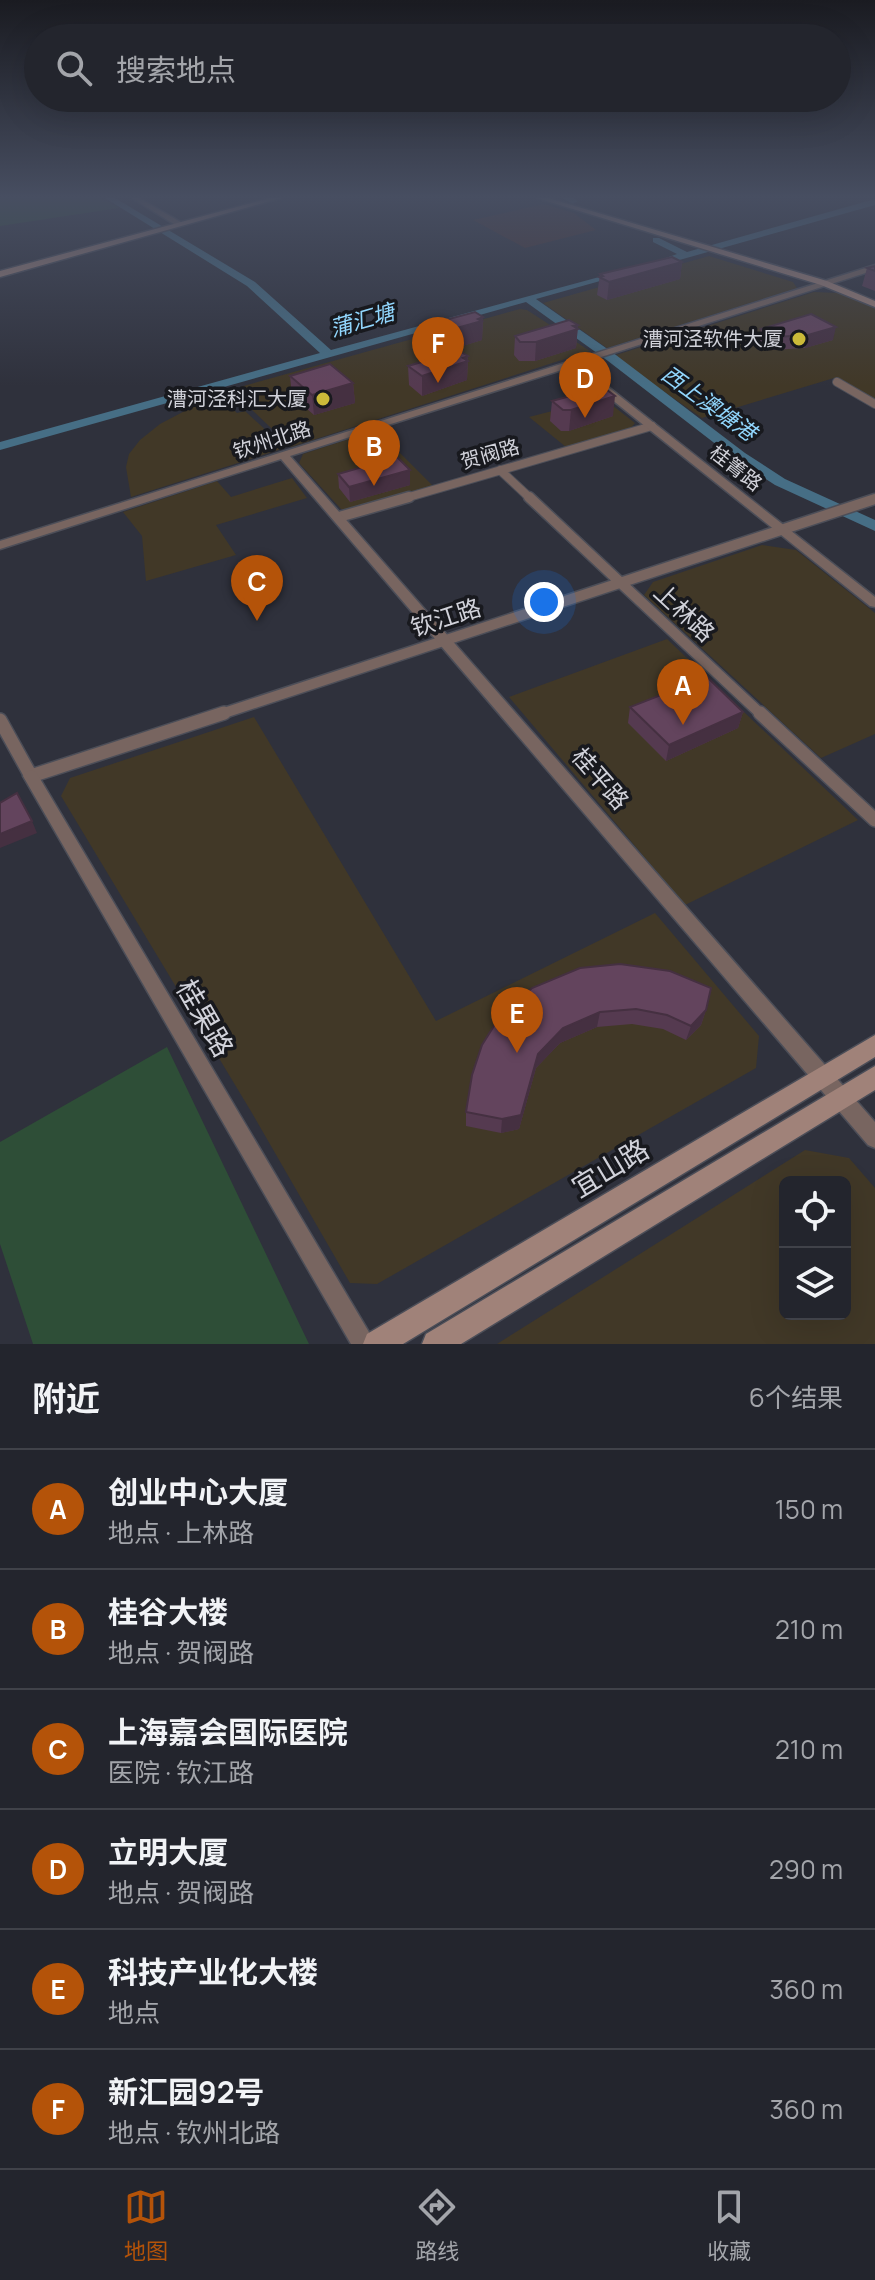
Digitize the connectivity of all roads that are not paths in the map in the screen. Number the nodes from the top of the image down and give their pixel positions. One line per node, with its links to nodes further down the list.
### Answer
1 (47, 261): 4 (main road)
2 (751, 261): 5 (main road)
3 (875, 267): 5 (street, 钦州北路)
4 (0, 274)
5 (824, 283): 6 (main road); 7 (street, 钦州北路)
6 (875, 304)
7 (572, 363): 10 (street, 桂箐路); 11 (street, 钦州北路)
8 (837, 382): 9 (street)
9 (875, 404)
10 (652, 426): 12 (street, 贺阀路); 15 (street, 桂箐路)
11 (284, 456): 14 (street, 桂平路); 16 (street, 钦州北路)
12 (500, 470): 14 (street, 贺阀路); 17 (street, 上林路)
13 (875, 499): 15 (street, 钦江路)
14 (339, 517): 19 (street, 桂平路)
15 (782, 530): 17 (street, 钦江路); 18 (street, 桂箐路)
16 (0, 545)
17 (620, 584): 19 (street, 钦江路); 22 (street, 上林路)
18 (875, 603)
19 (446, 641): 21 (street, 钦江路); 25 (street, 桂平路)
20 (0, 720): 21 (street, 桂果路)
21 (31, 776): 28 (street, 桂果路)
22 (875, 820)
23 (875, 1045): 25 (main road, 宜山路)
24 (875, 1077): 26 (main road)
25 (823, 1078): 26 (street, 桂平路); 29 (main road, 宜山路)
26 (841, 1098): 27 (street, 桂平路); 30 (main road)
27 (875, 1138)
28 (364, 1344)
29 (377, 1344)
30 (436, 1344)

